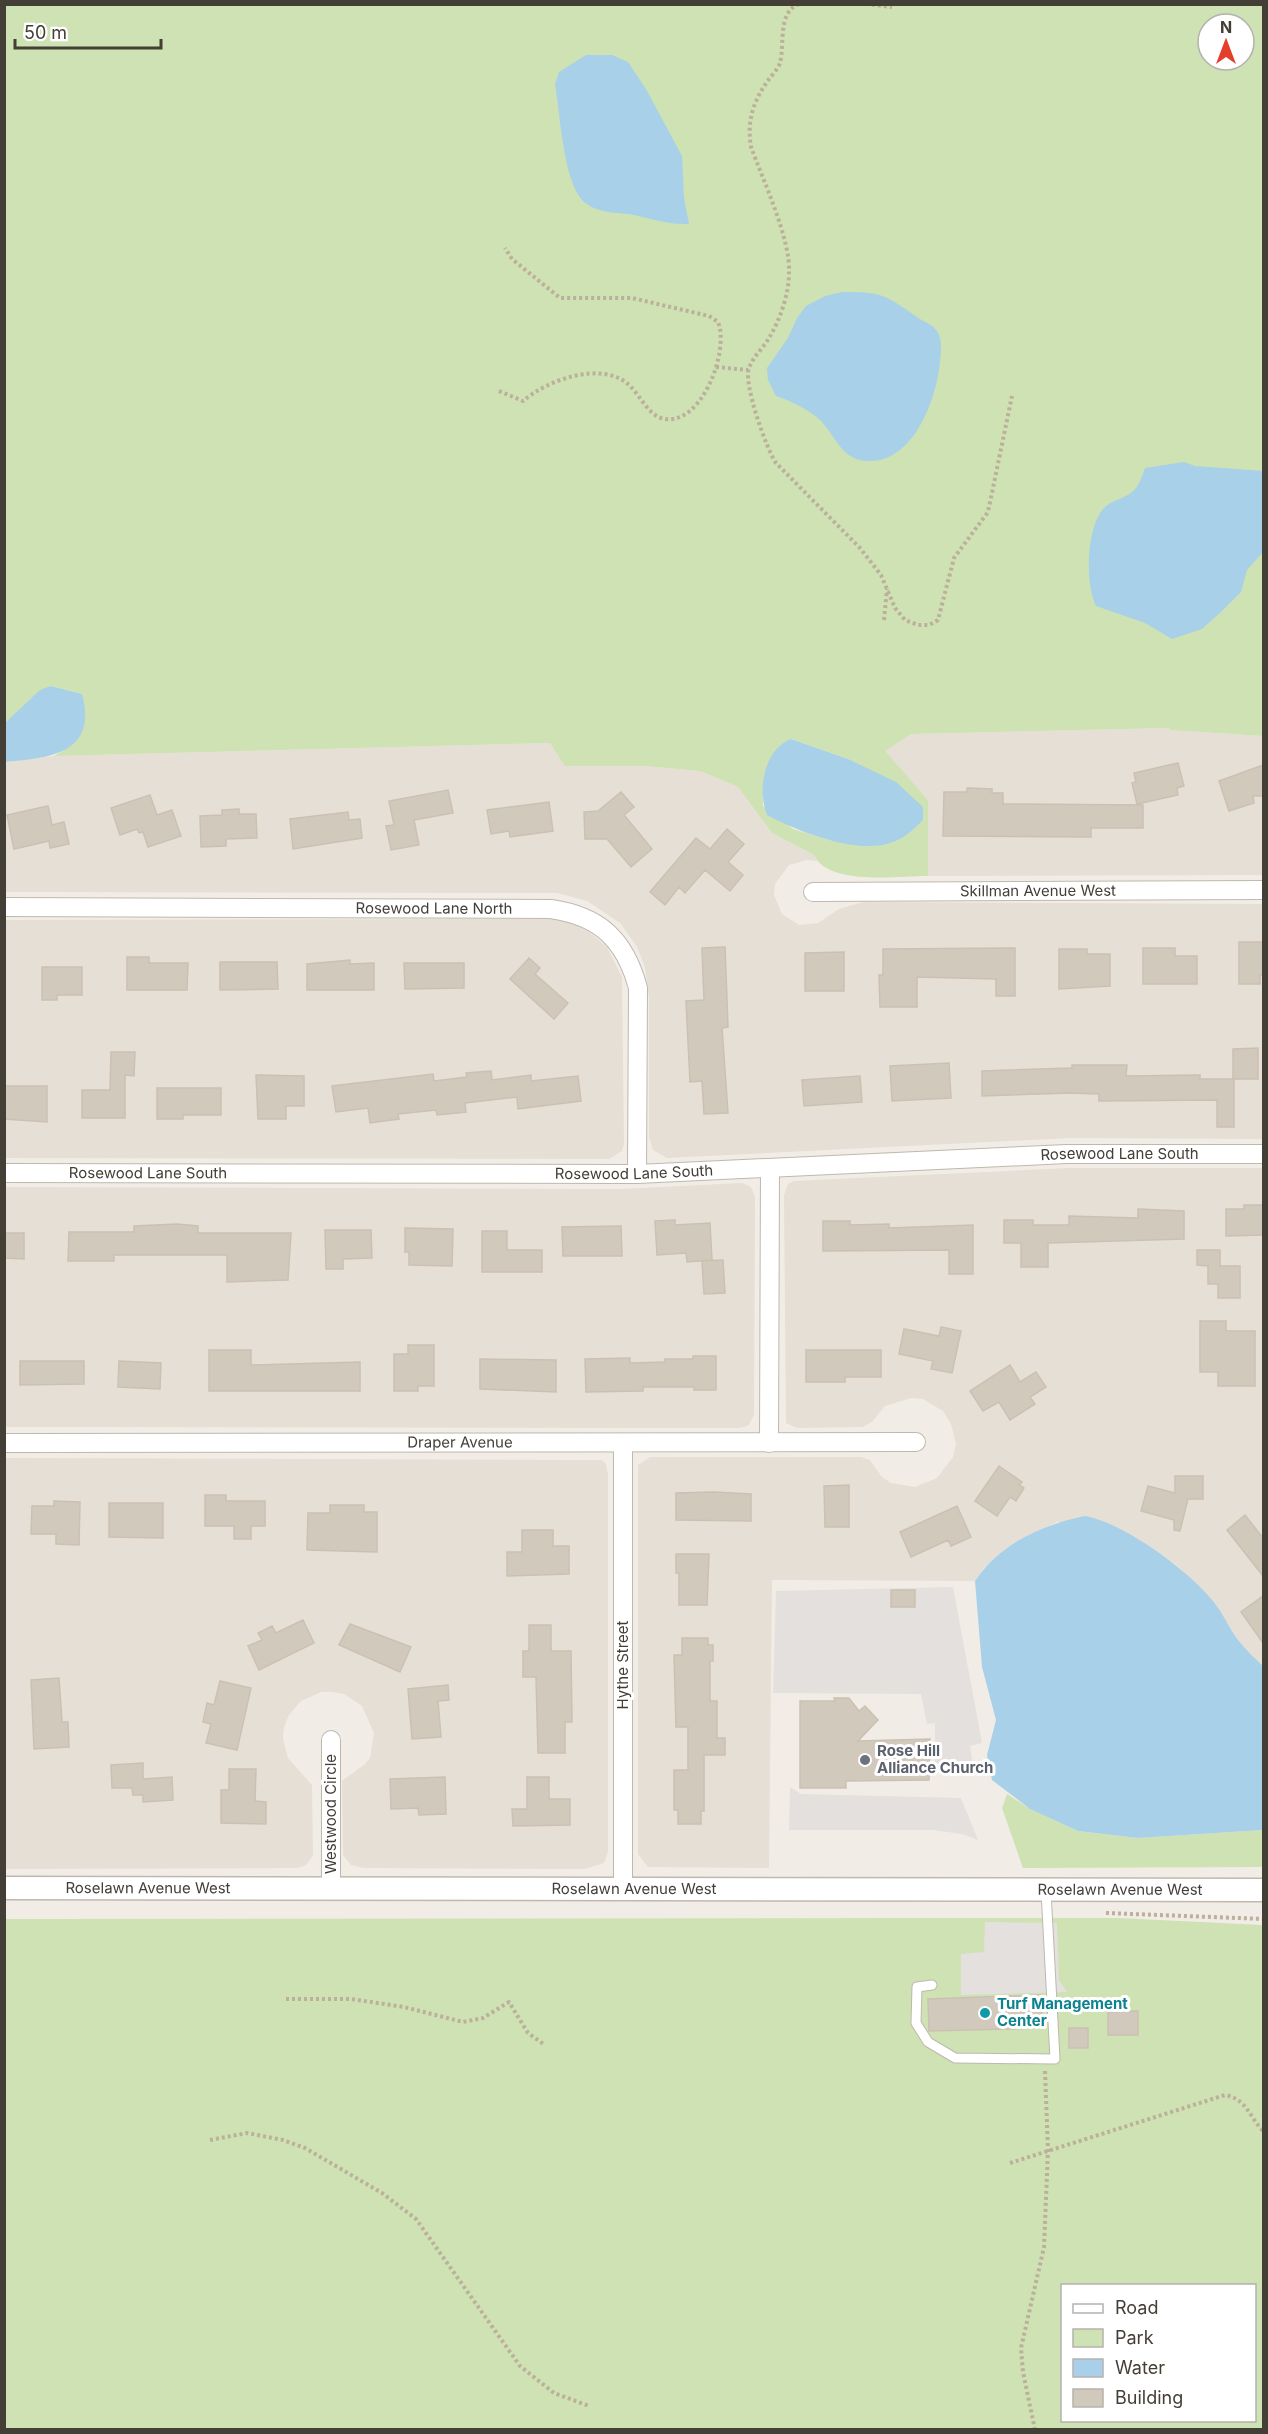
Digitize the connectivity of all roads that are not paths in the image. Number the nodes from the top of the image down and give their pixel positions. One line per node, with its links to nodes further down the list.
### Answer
1 (1263, 890): 2 (street, Skillman Avenue West)
2 (813, 892)
3 (4, 907): 7 (street, Rosewood Lane North)
4 (1263, 1154): 5 (street, Rosewood Lane South)
5 (771, 1168): 7 (street, Rosewood Lane South); 11 (street)
6 (4, 1173): 7 (street, Rosewood Lane South)
7 (637, 1174)
8 (916, 1442): 11 (street, Draper Avenue)
9 (4, 1443): 10 (street, Draper Avenue)
10 (623, 1443): 11 (street, Draper Avenue); 15 (street, Hythe Street)
11 (769, 1443)
12 (331, 1740): 14 (street, Westwood Circle)
13 (4, 1888): 14 (street, Roselawn Avenue West)
14 (331, 1888): 15 (street, Roselawn Avenue West)
15 (623, 1888): 16 (street, Roselawn Avenue West)
16 (1046, 1889): 17 (street, Roselawn Avenue West); 18 (lane)
17 (1263, 1890)
18 (932, 1985)

